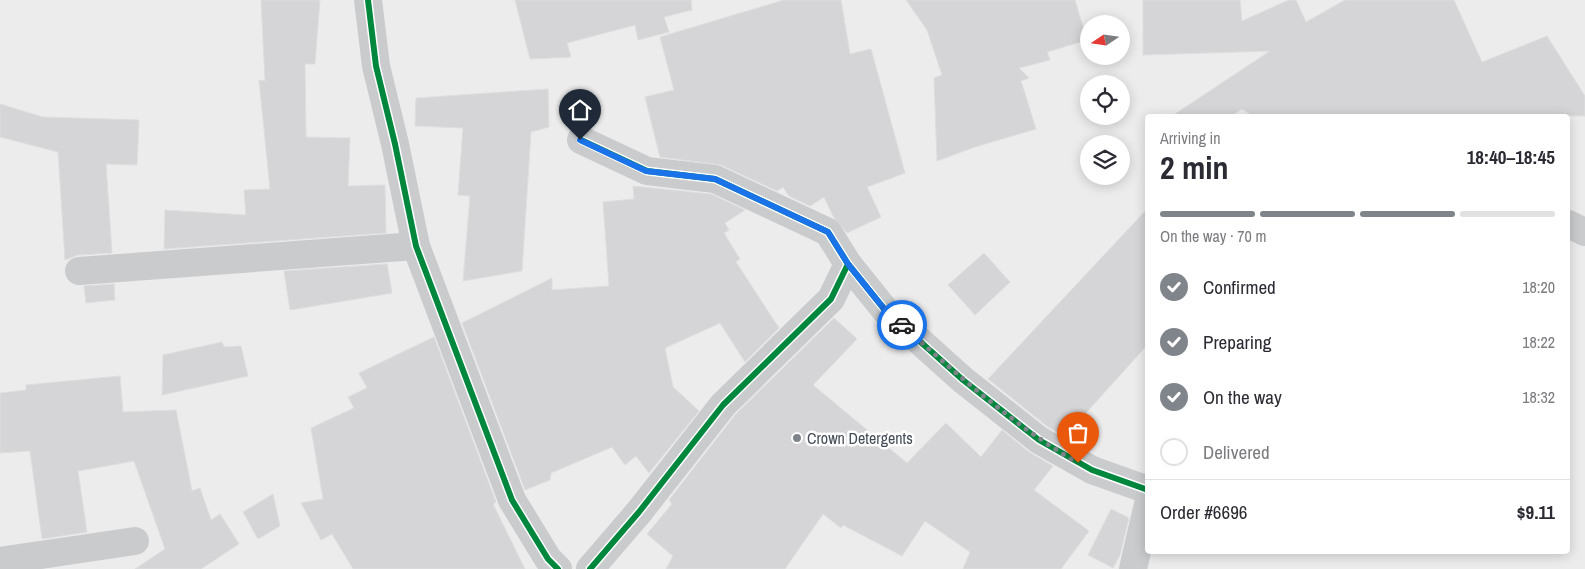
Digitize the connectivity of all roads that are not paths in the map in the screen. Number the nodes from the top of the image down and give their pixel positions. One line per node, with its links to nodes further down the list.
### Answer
1 (368, 0): 5 (street)
2 (580, 140): 6 (street)
3 (1570, 225): 4 (street)
4 (1585, 232)
5 (416, 246): 7 (street); 12 (street)
6 (848, 264): 8 (street); 13 (street)
7 (79, 271)
8 (1145, 489)
9 (1145, 517): 14 (street)
10 (135, 541): 11 (street)
11 (0, 560)
12 (558, 569)
13 (590, 569)
14 (1133, 569)

